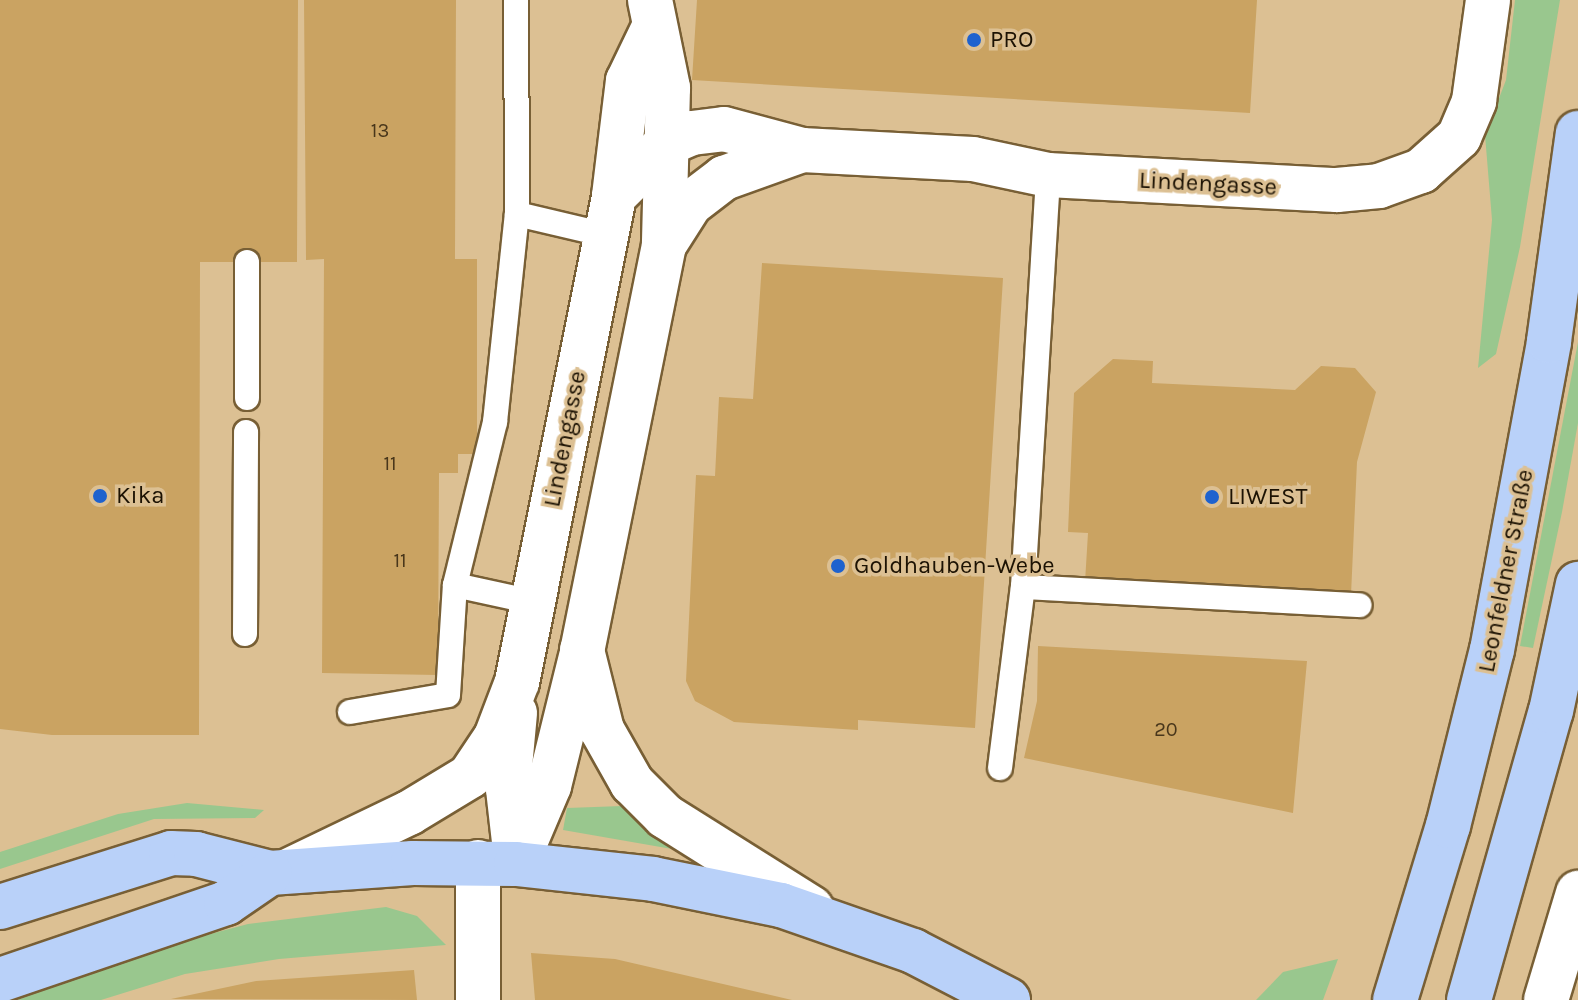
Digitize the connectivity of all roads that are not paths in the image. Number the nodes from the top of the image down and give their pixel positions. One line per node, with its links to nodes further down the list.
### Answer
1 (516, 0): 8 (lane)
2 (1488, 0): 7 (street, Lindengasse)
3 (652, 15): 5 (street, Lindengasse); 9 (street, Lindengasse)
4 (1578, 133): 24 (main road, Leonfeldner Straße)
5 (666, 144): 6 (street, Lindengasse); 9 (street, Lindengasse); 10 (street, Lindengasse)
6 (802, 150): 7 (street, Lindengasse); 10 (street, Lindengasse)
7 (1048, 175): 16 (lane)
8 (517, 214): 9 (lane); 15 (lane)
9 (610, 216): 17 (street, Lindengasse)
10 (664, 245): 20 (street, Lindengasse)
11 (247, 262): 12 (lane)
12 (247, 398)
13 (246, 432): 19 (lane)
14 (1578, 584): 35 (main road)
15 (455, 585): 17 (lane); 22 (lane)
16 (1023, 587): 18 (lane); 23 (lane)
17 (533, 602): 21 (street, Lindengasse)
18 (1360, 605)
19 (245, 634)
20 (582, 650): 25 (street, Lindengasse); 29 (street, Lindengasse)
21 (517, 682): 25 (street, Lindengasse); 26 (street, Lindengasse)
22 (350, 712)
23 (1000, 768)
24 (1448, 826): 33 (main road); 34 (main road, Leonfeldner Straße)
25 (497, 863): 26 (main road); 29 (main road); 31 (street, Lindengasse)
26 (280, 871): 28 (main road); 30 (main road)
27 (1578, 893): 36 (street)
28 (0, 907)
29 (834, 921): 32 (main road)
30 (0, 980)
31 (478, 1000)
32 (1008, 1000)
33 (1362, 1000)
34 (1395, 1000)
35 (1469, 1000)
36 (1546, 1000)

